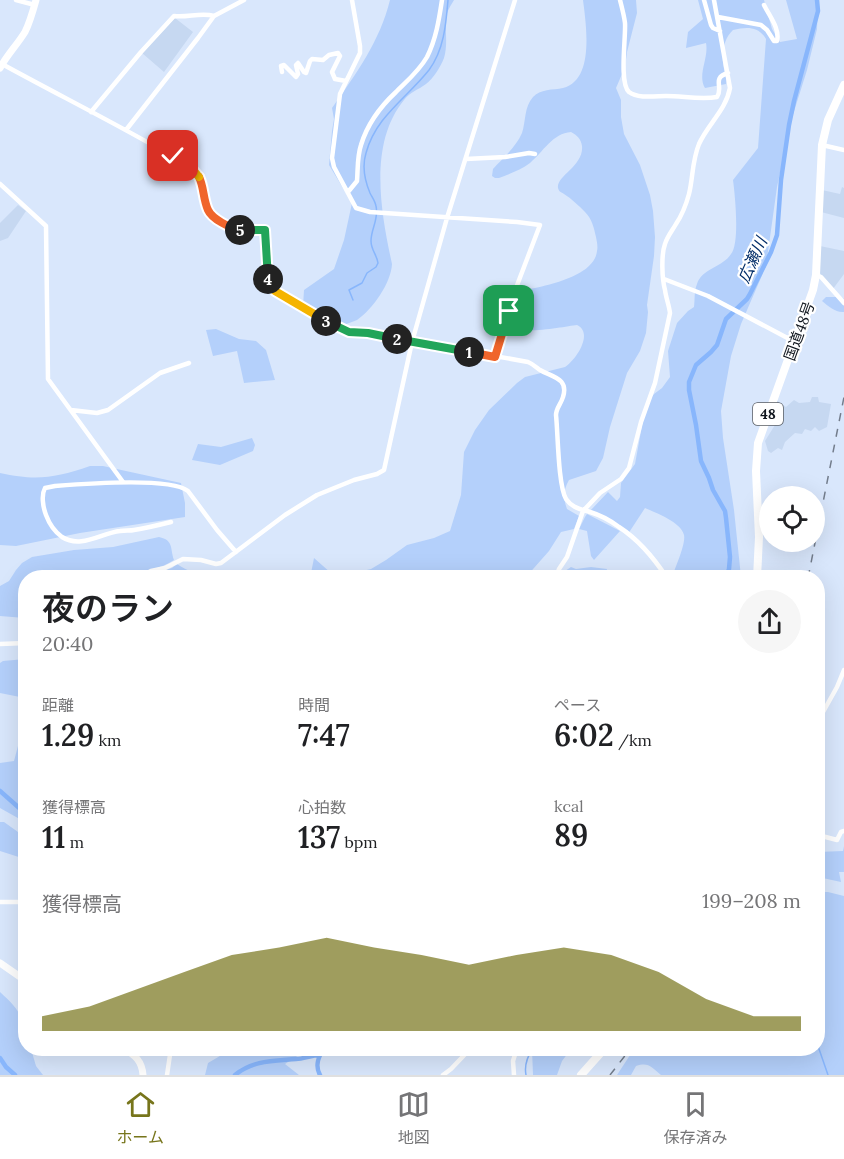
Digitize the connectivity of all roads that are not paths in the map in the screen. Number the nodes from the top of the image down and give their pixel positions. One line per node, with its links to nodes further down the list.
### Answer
1 (16, 0): 9 (street)
2 (244, 0): 11 (street)
3 (352, 0): 17 (street)
4 (442, 0): 26 (street)
5 (515, 0): 24 (street)
6 (620, 0): 16 (street)
7 (704, 0): 13 (street)
8 (714, 0): 12 (street)
9 (35, 2): 14 (main road)
10 (764, 5): 12 (street)
11 (214, 16): 19 (street); 20 (street)
12 (718, 17): 13 (street)
13 (720, 31): 16 (street)
14 (1, 65): 19 (street)
15 (282, 72): 17 (street)
16 (728, 73): 29 (street)
17 (346, 81): 26 (street)
18 (844, 85): 21 (highway, 国道48号 / 48)
19 (91, 112): 20 (street)
20 (126, 129): 31 (street)
21 (822, 145): 22 (street); 28 (highway, 国道48号 / 48)
22 (844, 150)
23 (535, 154): 24 (street)
24 (466, 159): 27 (street)
25 (0, 184): 35 (street)
26 (348, 192): 27 (street)
27 (447, 218): 31 (street); 33 (street)
28 (816, 275): 30 (street); 32 (highway, 国道48号 / 48)
29 (664, 279): 32 (street); 37 (street)
30 (844, 303)
31 (412, 342): 33 (street); 39 (street)
32 (795, 342): 43 (highway, 国道48号 / 48)
33 (495, 357): 37 (street)
34 (189, 363): 35 (street)
35 (71, 410): 36 (street)
36 (123, 482): 38 (street); 39 (street)
37 (583, 511): 41 (street); 42 (street)
38 (171, 522)
39 (236, 552): 40 (street)
40 (158, 570)
41 (559, 570)
42 (661, 570)
43 (757, 570)
44 (18, 643): 45 (street)
45 (0, 644)
46 (844, 670): 47 (street)
47 (825, 709)
48 (844, 831): 49 (street)
49 (825, 837)
50 (0, 902): 51 (street)
51 (18, 902)
52 (0, 963): 53 (main road)
53 (18, 975)
54 (134, 1056): 59 (main road)
55 (170, 1056): 60 (street)
56 (463, 1056): 61 (street)
57 (515, 1056): 62 (street)
58 (597, 1056): 63 (highway)
59 (143, 1075)
60 (167, 1075)
61 (443, 1075)
62 (514, 1075)
63 (581, 1075)

